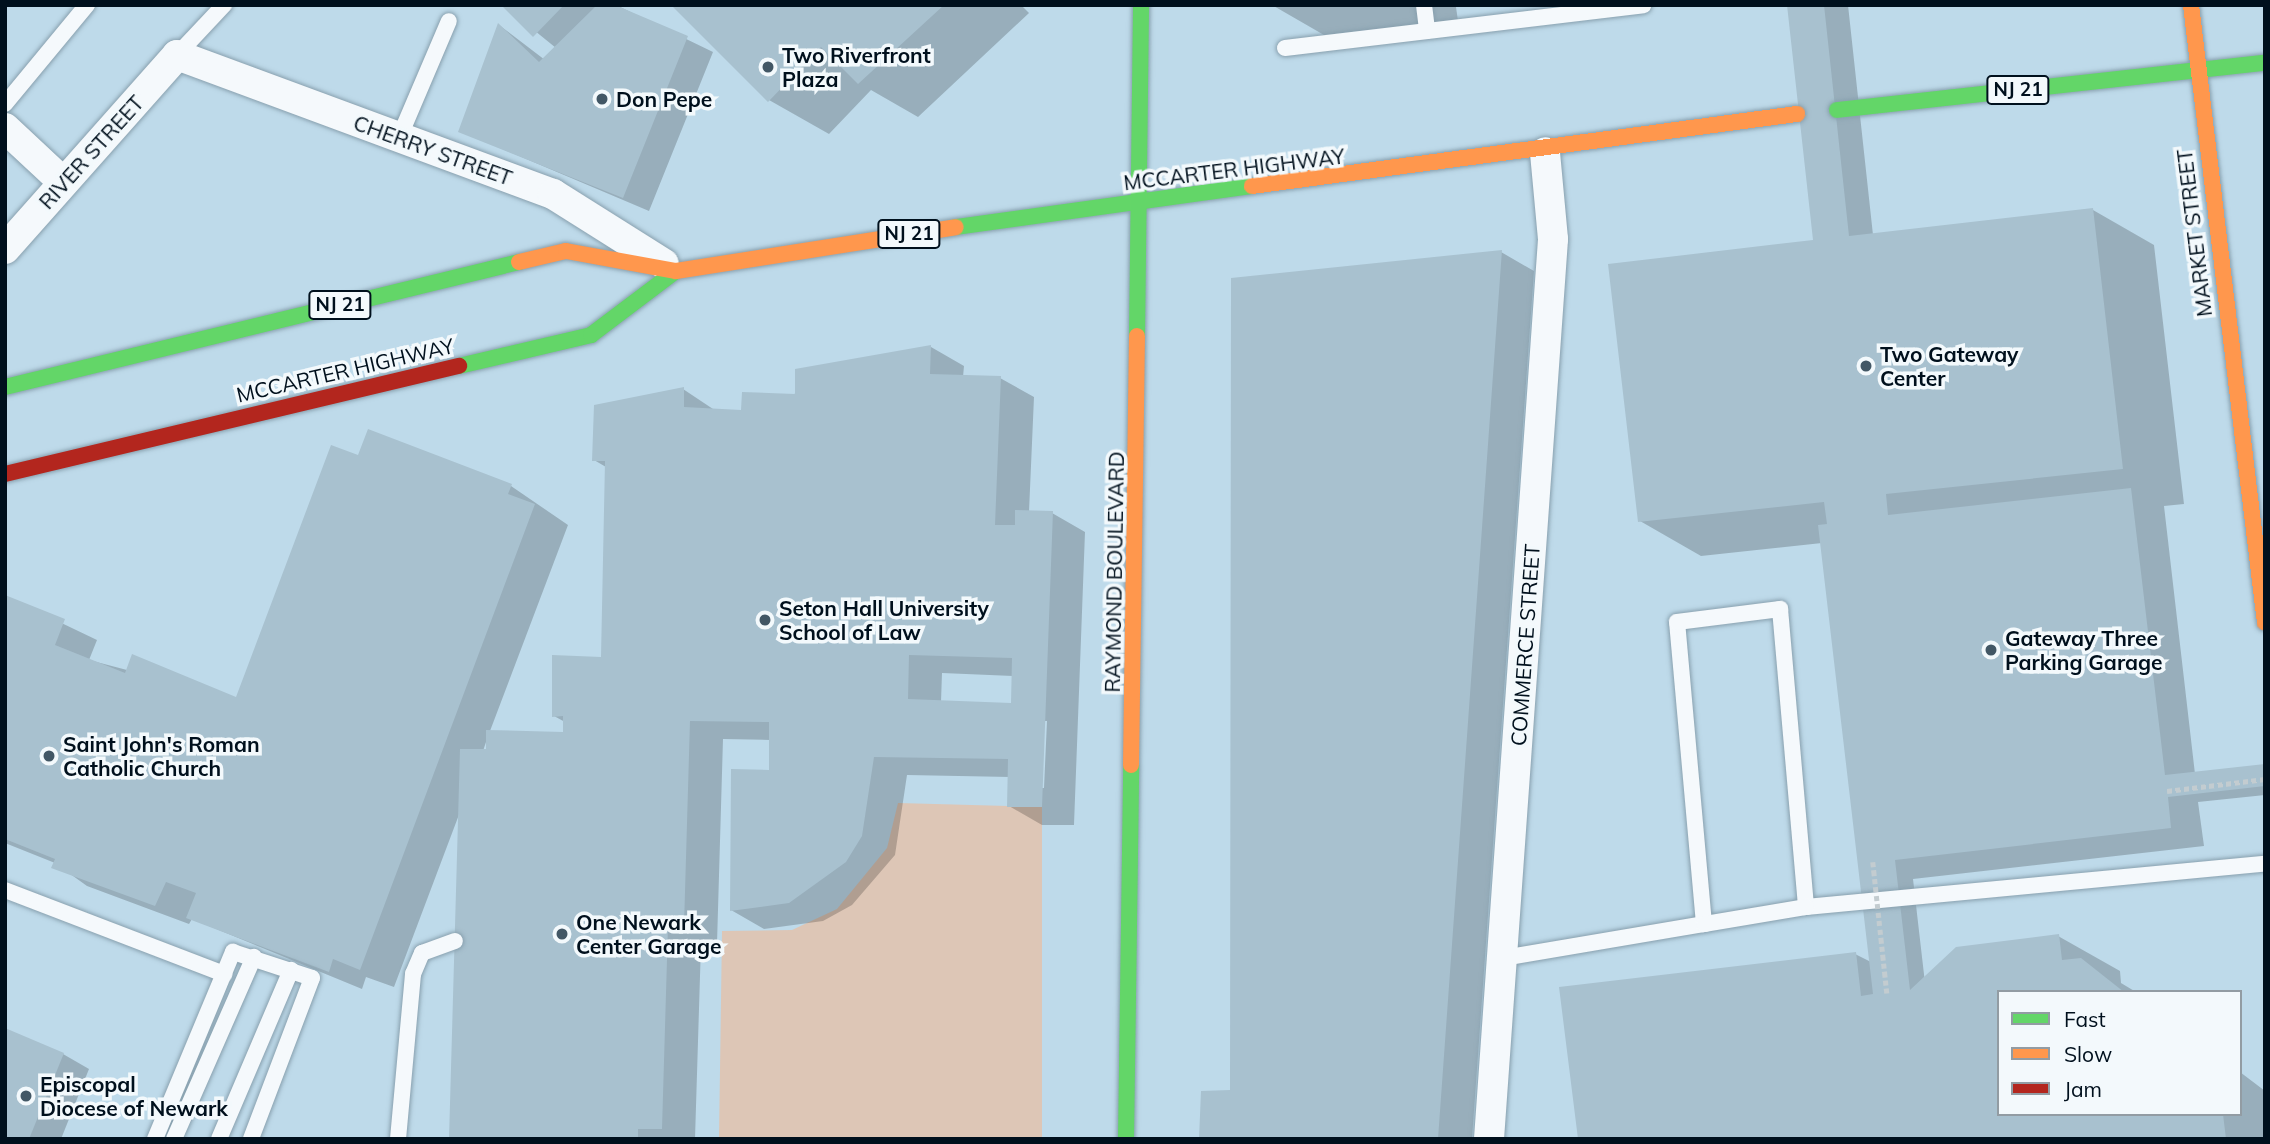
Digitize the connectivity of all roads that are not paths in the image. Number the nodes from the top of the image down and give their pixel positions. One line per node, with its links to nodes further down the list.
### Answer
1 (87, 5): 13 (lane)
2 (224, 5): 10 (lane)
3 (1141, 5): 20 (main road, RAYMOND BOULEVARD)
4 (1424, 5): 8 (lane)
5 (1643, 5): 8 (lane)
6 (2191, 5): 12 (main road, MARKET STREET)
7 (449, 20): 17 (lane)
8 (1427, 31): 9 (lane)
9 (1285, 48)
10 (177, 55): 17 (street, CHERRY STREET); 19 (street, RIVER STREET)
11 (2265, 63): 12 (main road, NJ 21)
12 (2199, 70): 14 (main road, NJ 21); 25 (main road, MARKET STREET)
13 (5, 104)
14 (1837, 110)
15 (1797, 114): 18 (main road, MCCARTER HIGHWAY / NJ 21)
16 (5, 128): 19 (street)
17 (399, 138): 22 (street, CHERRY STREET)
18 (1545, 152): 20 (main road, MCCARTER HIGHWAY / NJ 21); 34 (street, COMMERCE STREET)
19 (63, 182): 21 (street, RIVER STREET)
20 (1142, 201): 22 (main road, MCCARTER HIGHWAY / NJ 21); 42 (main road, RAYMOND BOULEVARD)
21 (5, 249)
22 (677, 271): 23 (main road, MCCARTER HIGHWAY / NJ 21); 26 (main road, MCCARTER HIGHWAY / NJ 21)
23 (5, 387)
24 (2265, 467): 25 (lane)
25 (2244, 470): 27 (main road, MARKET STREET)
26 (5, 474)
27 (2265, 622)
28 (2265, 864): 30 (lane)
29 (5, 890): 36 (lane)
30 (1806, 907): 31 (lane); 31 (lane)
31 (1704, 924): 34 (lane)
32 (455, 941): 41 (lane)
33 (254, 957): 35 (lane); 36 (lane); 38 (lane)
34 (1503, 958): 43 (street, COMMERCE STREET)
35 (291, 970): 39 (lane); 40 (lane)
36 (224, 974): 37 (lane)
37 (155, 1139)
38 (174, 1139)
39 (219, 1139)
40 (251, 1139)
41 (398, 1139)
42 (1126, 1139)
43 (1489, 1139)

